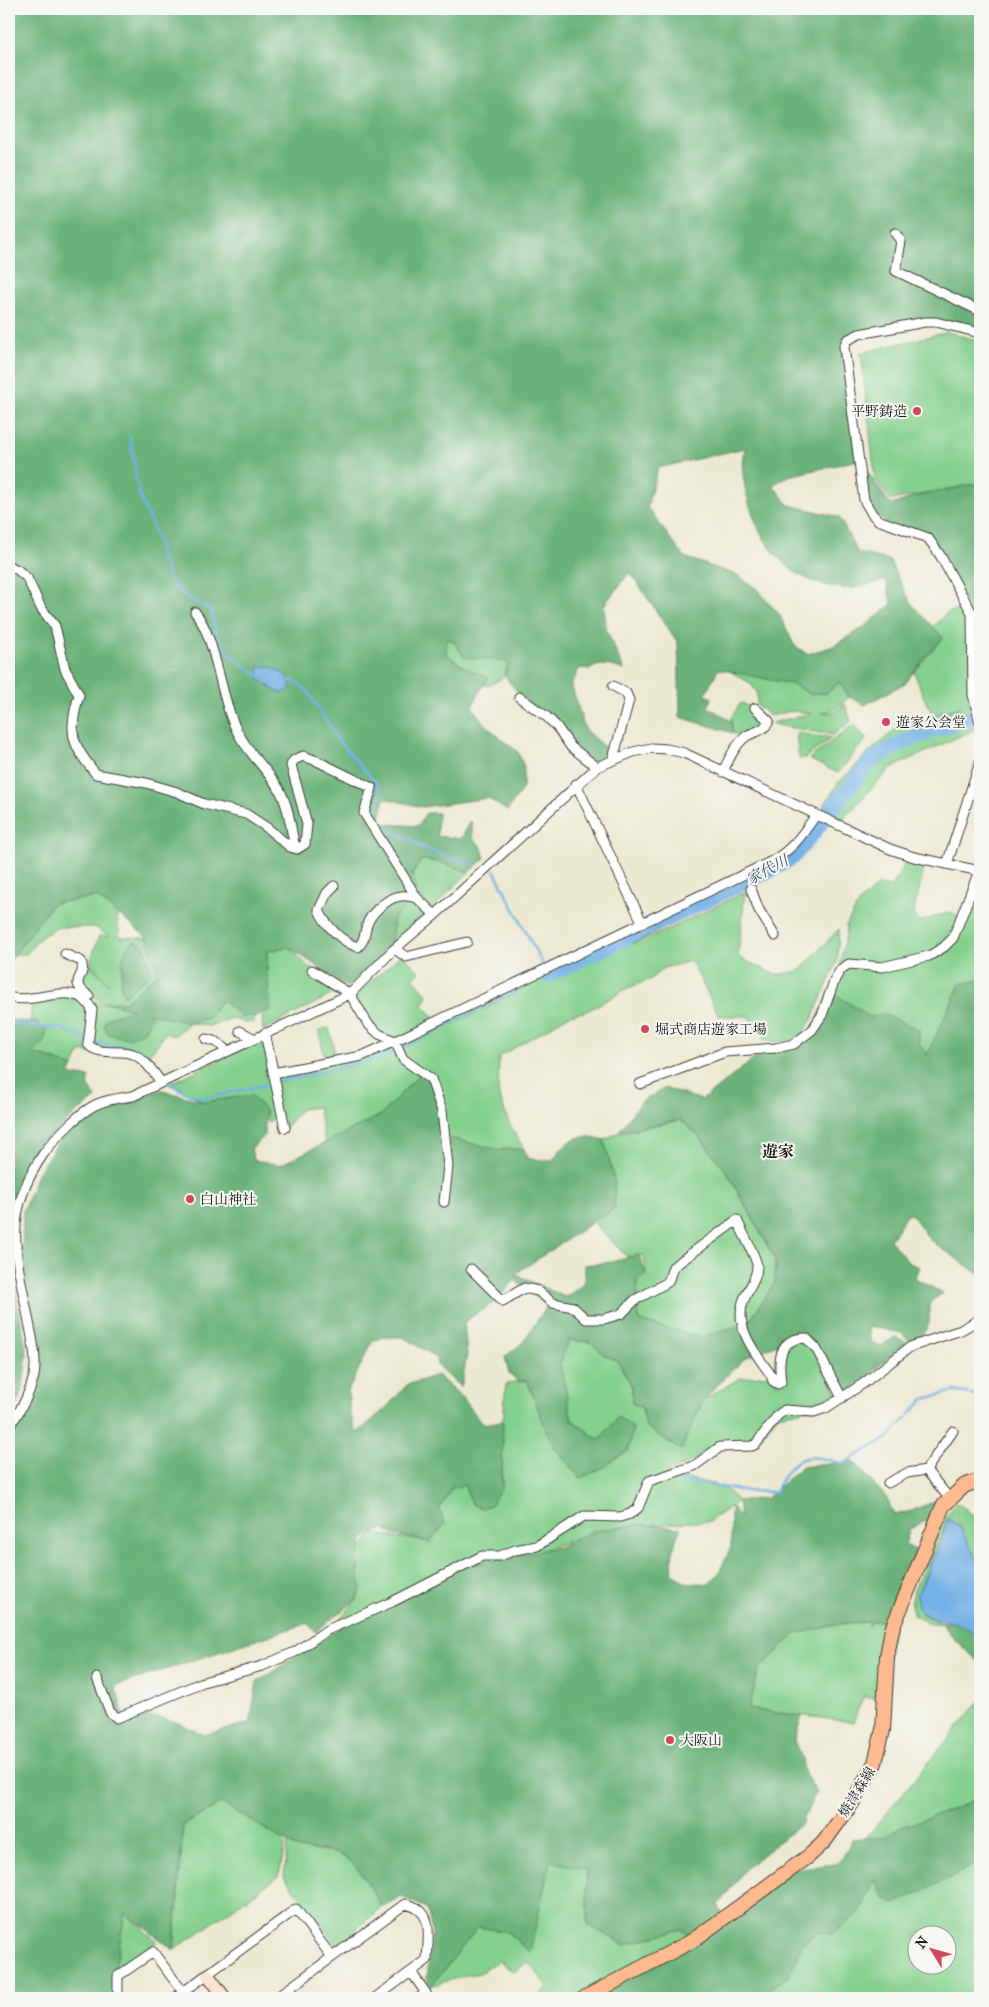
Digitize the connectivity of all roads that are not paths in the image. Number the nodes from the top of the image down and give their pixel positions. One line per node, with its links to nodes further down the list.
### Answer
1 (895, 233): 2 (street)
2 (980, 310)
3 (980, 333): 9 (street)
4 (9, 566): 16 (street)
5 (195, 612): 16 (street)
6 (613, 686): 10 (street)
7 (519, 697): 12 (street)
8 (754, 708): 13 (street)
9 (980, 722)
10 (613, 759): 12 (street); 13 (street)
11 (980, 762): 17 (street)
12 (597, 766): 14 (street)
13 (723, 772): 15 (street)
14 (576, 784): 22 (street); 23 (street)
15 (816, 815): 17 (street); 23 (street)
16 (295, 848): 21 (street)
17 (947, 864): 18 (street)
18 (980, 871): 40 (street)
19 (334, 886): 21 (street)
20 (751, 889): 24 (street)
21 (416, 898): 22 (street)
22 (435, 915): 26 (street)
23 (642, 922): 36 (street)
24 (775, 936)
25 (467, 942): 26 (street)
26 (395, 949): 29 (street)
27 (65, 954): 31 (street)
28 (312, 970): 29 (street)
29 (350, 994): 33 (street); 36 (street)
30 (9, 998): 31 (street)
31 (92, 1010): 39 (street)
32 (240, 1031): 34 (street)
33 (265, 1033): 34 (street); 38 (street)
34 (253, 1038): 37 (street)
35 (206, 1039): 37 (street)
36 (395, 1043): 38 (street); 42 (street)
37 (227, 1051): 39 (street)
38 (274, 1078): 41 (street)
39 (165, 1081): 46 (street)
40 (640, 1084)
41 (285, 1128)
42 (444, 1202)
43 (471, 1269): 45 (street)
44 (980, 1319): 45 (street)
45 (842, 1398): 52 (street)
46 (9, 1427)
47 (953, 1431): 48 (street)
48 (926, 1470): 50 (street); 51 (street)
49 (980, 1480): 51 (main road, 焼津森線)
50 (888, 1483)
51 (950, 1499): 63 (main road, 焼津森線)
52 (97, 1678)
53 (332, 1957): 54 (street); 55 (street); 60 (street)
54 (411, 1972): 61 (street); 62 (street)
55 (208, 1975): 56 (street); 59 (street)
56 (183, 1992): 57 (street); 58 (street)
57 (118, 1998)
58 (175, 1998)
59 (225, 1998)
60 (276, 1998)
61 (375, 1998)
62 (419, 1998)
63 (584, 1998)

